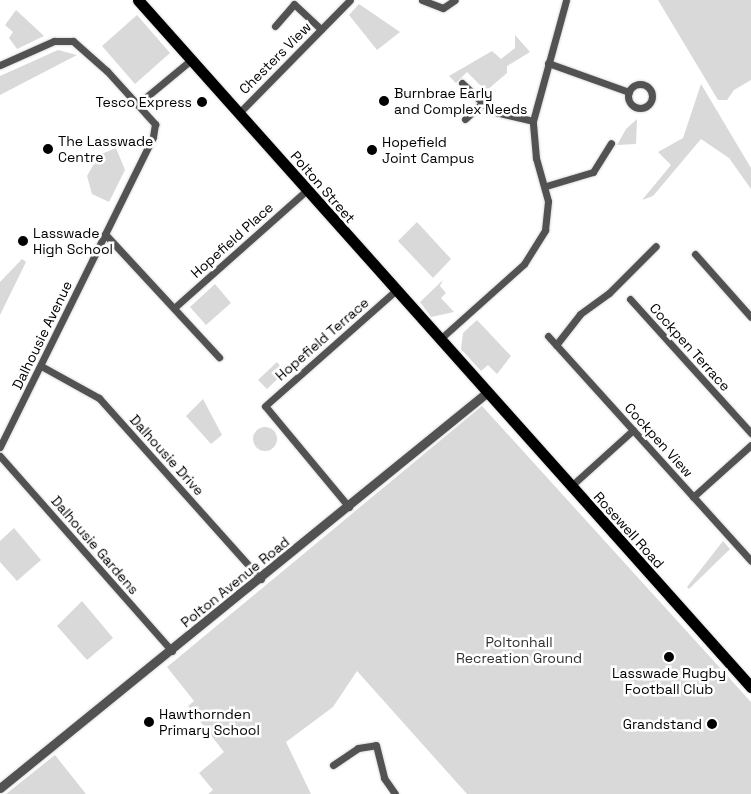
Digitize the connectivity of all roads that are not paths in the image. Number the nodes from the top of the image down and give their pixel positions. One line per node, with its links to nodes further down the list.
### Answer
1 (138, 0): 8 (main road, Polton Street)
2 (350, 0): 7 (street, Chesters View)
3 (422, 0): 4 (street)
4 (455, 0)
5 (566, 0): 9 (street)
6 (275, 26): 7 (street)
7 (321, 29): 15 (street, Chesters View)
8 (191, 60): 13 (street); 15 (main road, Polton Street)
9 (548, 63): 12 (street); 17 (street)
10 (0, 65): 13 (street, Dalhousie Avenue)
11 (462, 84): 14 (street)
12 (629, 92)
13 (139, 103): 21 (street, Dalhousie Avenue)
14 (481, 104): 16 (street); 17 (street)
15 (239, 113): 20 (main road, Polton Street)
16 (465, 119)
17 (533, 121): 19 (street)
18 (612, 143): 19 (street)
19 (546, 186): 29 (street)
20 (306, 191): 24 (main road, Polton Street); 26 (street, Hopefield Place)
21 (104, 234): 26 (street); 32 (street, Dalhousie Avenue)
22 (656, 246): 30 (street)
23 (695, 254): 27 (street)
24 (396, 290): 29 (main road, Polton Street); 41 (street, Hopefield Terrace)
25 (630, 299): 35 (street, Cockpen Terrace)
26 (174, 308): 31 (street)
27 (751, 318)
28 (548, 336): 30 (street, Cockpen View)
29 (440, 340): 33 (main road, Polton Street)
30 (556, 345): 34 (street, Cockpen View)
31 (219, 357)
32 (41, 366): 37 (street, Dalhousie Avenue); 43 (street, Dalhousie Drive)
33 (486, 394): 39 (main road, Rosewell Road); 41 (street, Polton Avenue Road)
34 (633, 430): 39 (street); 40 (street, Cockpen View)
35 (751, 433)
36 (751, 445): 40 (street)
37 (0, 447)
38 (0, 456): 44 (street, Dalhousie Gardens)
39 (570, 487): 45 (main road, Rosewell Road)
40 (693, 497): 42 (street, Cockpen View)
41 (349, 507): 43 (street, Polton Avenue Road)
42 (751, 561)
43 (261, 580): 44 (street, Polton Avenue Road)
44 (172, 650): 47 (street, Polton Avenue Road)
45 (751, 687)
46 (332, 765): 48 (street)
47 (0, 788)
48 (395, 794)

